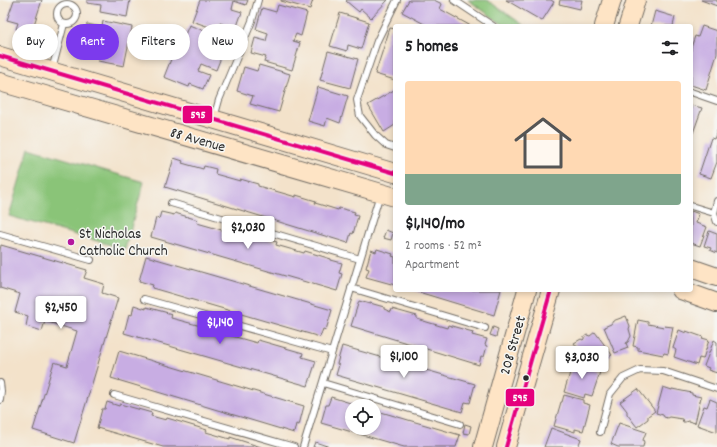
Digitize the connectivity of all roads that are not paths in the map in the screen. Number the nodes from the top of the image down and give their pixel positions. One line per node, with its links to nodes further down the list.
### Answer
1 (258, 0): 17 (lane)
2 (397, 0): 18 (lane)
3 (454, 0): 8 (lane)
4 (612, 0): 9 (main road)
5 (636, 0): 10 (main road)
6 (70, 2): 7 (lane); 7 (lane)
7 (64, 24): 13 (lane)
8 (490, 24)
9 (605, 24)
10 (629, 24)
11 (0, 56): 13 (main road, 88 Avenue)
12 (0, 71): 13 (main road)
13 (52, 72): 17 (main road, 88 Avenue)
14 (0, 82): 20 (main road, 88 Avenue)
15 (693, 93): 16 (lane)
16 (717, 101)
17 (213, 120): 19 (main road, 88 Avenue)
18 (393, 147)
19 (393, 172)
20 (388, 195): 27 (lane)
21 (717, 202): 24 (lane)
22 (171, 203): 27 (lane)
23 (693, 207): 24 (lane)
24 (714, 213): 25 (lane)
25 (717, 222)
26 (0, 234): 28 (lane)
27 (360, 259): 31 (lane)
28 (91, 260)
29 (693, 269): 30 (main road)
30 (717, 277)
31 (351, 288): 37 (lane); 38 (lane)
32 (527, 292): 48 (main road, 208 Street)
33 (551, 292): 49 (main road, 208 Street)
34 (687, 292): 36 (main road)
35 (144, 299): 38 (lane)
36 (717, 303)
37 (485, 328)
38 (332, 352): 40 (lane)
39 (0, 383): 43 (lane)
40 (323, 383): 44 (lane); 47 (lane)
41 (717, 389): 45 (lane)
42 (114, 395): 46 (lane)
43 (0, 400)
44 (460, 424)
45 (600, 432)
46 (294, 447)
47 (303, 447)
48 (483, 447)
49 (506, 447)

